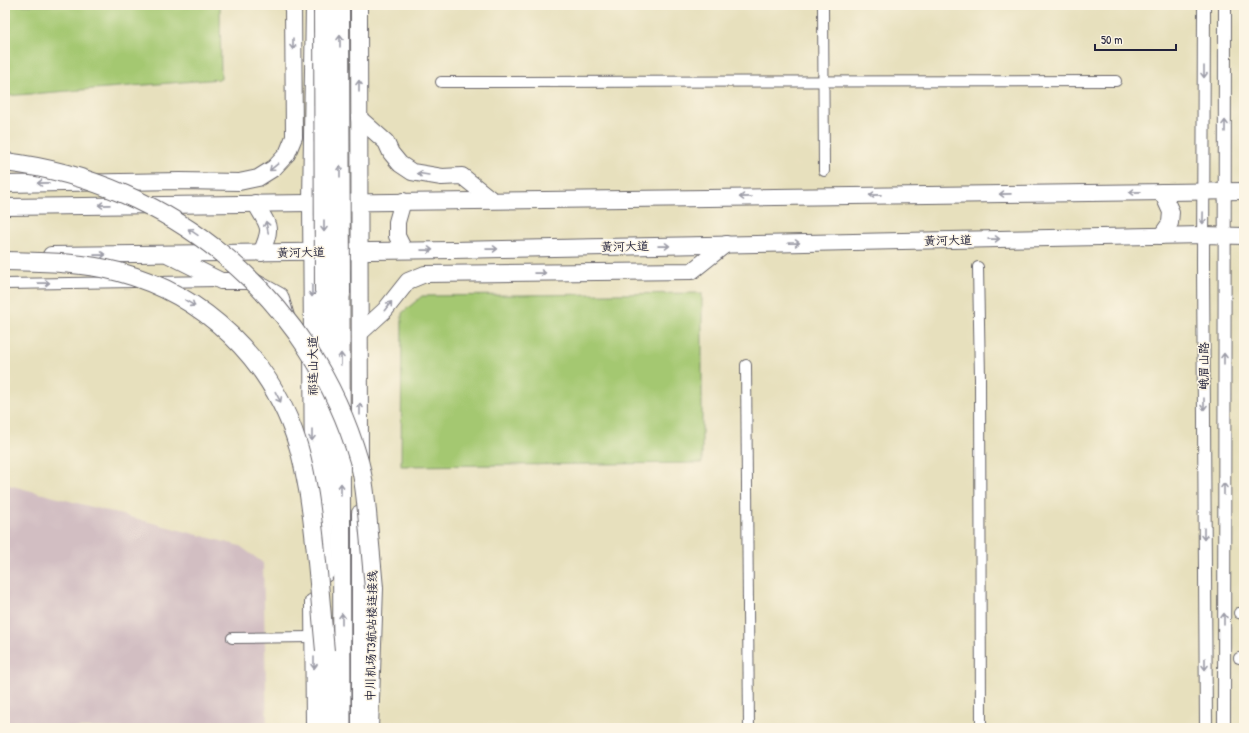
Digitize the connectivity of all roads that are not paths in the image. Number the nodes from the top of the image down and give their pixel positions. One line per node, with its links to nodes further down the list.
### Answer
1 (293, 5): 15 (main road, one-way to 15)
2 (314, 5): 23 (main road, 祁连山大道)
3 (323, 5): 51 (highway, one-way to 51, bridge)
4 (340, 5): 45 (highway, one-way to 4, bridge)
5 (359, 5): 12 (main road, one-way to 5)
6 (823, 5): 10 (street)
7 (1204, 5): 20 (street, 峨眉山路, one-way to 20)
8 (1225, 5): 17 (street, 峨眉山路, one-way to 8)
9 (441, 82): 10 (street)
10 (823, 82): 11 (street); 14 (street)
11 (1116, 82)
12 (359, 118): 21 (main road, one-way to 12); 24 (main road)
13 (5, 162): 56 (highway, 中川机场T3航站楼连接线, one-way to 13, bridge)
14 (824, 171)
15 (180, 181): 16 (main road, one-way to 16); 26 (main road)
16 (5, 184)
17 (1224, 191): 18 (main road); 20 (main road); 30 (street, 峨眉山路)
18 (1244, 191)
19 (1162, 192): 20 (main road); 21 (main road, one-way to 21); 28 (main road)
20 (1204, 192): 29 (street, 峨眉山路, one-way to 29)
21 (492, 200): 22 (main road)
22 (403, 201): 24 (main road); 33 (main road)
23 (311, 202): 24 (main road); 25 (main road); 36 (main road, 祁连山大道)
24 (359, 202): 35 (main road)
25 (255, 203): 26 (main road); 37 (main road, one-way to 25)
26 (231, 204): 27 (main road, one-way to 27)
27 (5, 207)
28 (1161, 236): 29 (main road, 黄河大道); 32 (main road, 黄河大道, one-way to 28)
29 (1203, 236): 30 (main road, 黄河大道); 59 (street, 峨眉山路, one-way to 59)
30 (1224, 236): 31 (main road, 黄河大道); 60 (street, 峨眉山路, one-way to 30)
31 (1244, 236)
32 (726, 244): 34 (main road, 黄河大道, one-way to 32); 42 (main road, one-way to 32)
33 (404, 250): 34 (main road, 黄河大道, one-way to 34); 35 (main road, 黄河大道)
34 (453, 250): 42 (main road)
35 (360, 251): 36 (main road, 黄河大道); 47 (main road)
36 (312, 252): 37 (main road, 黄河大道); 49 (main road, 祁连山大道, one-way to 49)
37 (261, 253): 38 (main road, 黄河大道)
38 (166, 254): 39 (main road, 黄河大道, one-way to 38); 43 (main road)
39 (5, 256)
40 (5, 261): 51 (highway, one-way to 51, bridge)
41 (978, 267): 58 (street)
42 (487, 274): 47 (main road, one-way to 42)
43 (221, 281): 44 (street, one-way to 43); 46 (main road)
44 (5, 284)
45 (341, 294): 54 (highway, one-way to 45, bridge)
46 (289, 328)
47 (360, 333): 55 (main road, one-way to 47)
48 (746, 365): 57 (street)
49 (313, 637): 50 (street); 52 (main road, 祁连山大道, one-way to 52)
50 (232, 638)
51 (325, 651): 53 (highway)
52 (314, 728)
53 (326, 728)
54 (342, 728)
55 (360, 728)
56 (369, 728)
57 (749, 728)
58 (981, 728)
59 (1206, 728)
60 (1224, 728)

